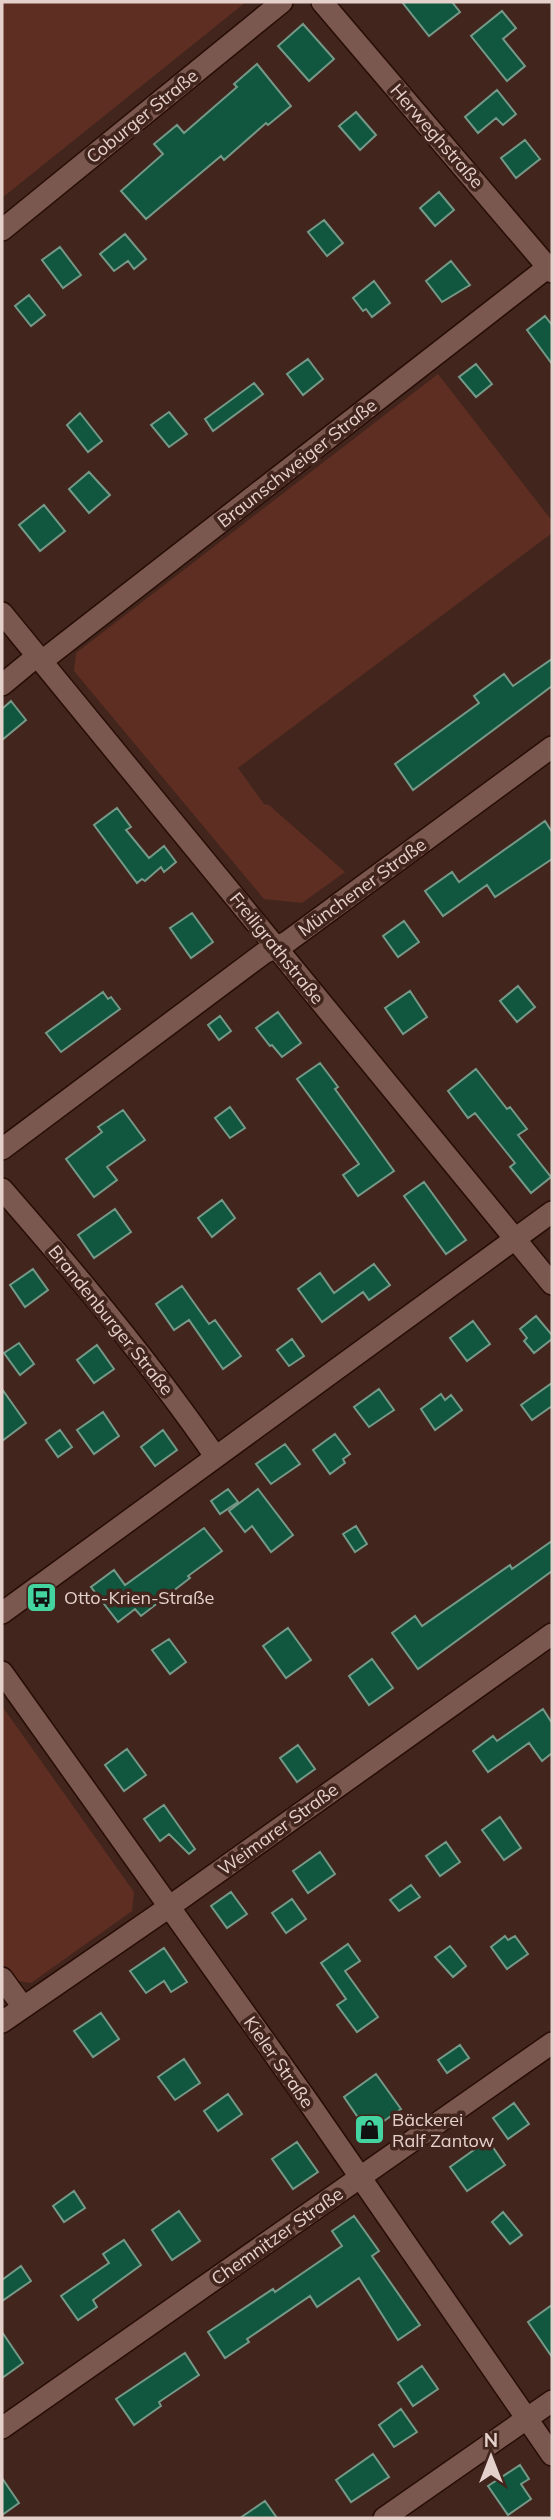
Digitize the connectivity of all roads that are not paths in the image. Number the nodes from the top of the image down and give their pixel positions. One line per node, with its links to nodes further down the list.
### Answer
1 (282, 2): 3 (street, Coburger Straße)
2 (322, 2): 4 (street, Herweghstraße)
3 (2, 230)
4 (551, 268): 6 (street, Braunschweiger Straße)
5 (2, 613): 6 (street, Freiligrathstraße)
6 (40, 659): 7 (street, Braunschweiger Straße); 9 (street, Freiligrathstraße)
7 (2, 685)
8 (552, 747): 9 (street, Münchener Straße)
9 (277, 947): 10 (street, Münchener Straße); 13 (street, Freiligrathstraße)
10 (2, 1149)
11 (2, 1189): 15 (street, Brandenburger Straße)
12 (552, 1212): 13 (street)
13 (515, 1240): 14 (street, Freiligrathstraße); 15 (street)
14 (552, 1284)
15 (215, 1456): 16 (street)
16 (2, 1613)
17 (552, 1634): 19 (street, Weimarer Straße)
18 (2, 1672): 19 (street, Kieler Straße)
19 (169, 1907): 21 (street, Weimarer Straße); 24 (street, Kieler Straße)
20 (2, 1978): 21 (street)
21 (23, 2007): 22 (street, Weimarer Straße)
22 (2, 2022)
23 (552, 2043): 24 (street, Chemnitzer Straße)
24 (361, 2177): 26 (street, Kieler Straße); 27 (street, Chemnitzer Straße)
25 (552, 2401): 26 (street)
26 (527, 2419): 28 (street, Kieler Straße); 29 (street)
27 (2, 2428)
28 (552, 2455)
29 (384, 2518)

